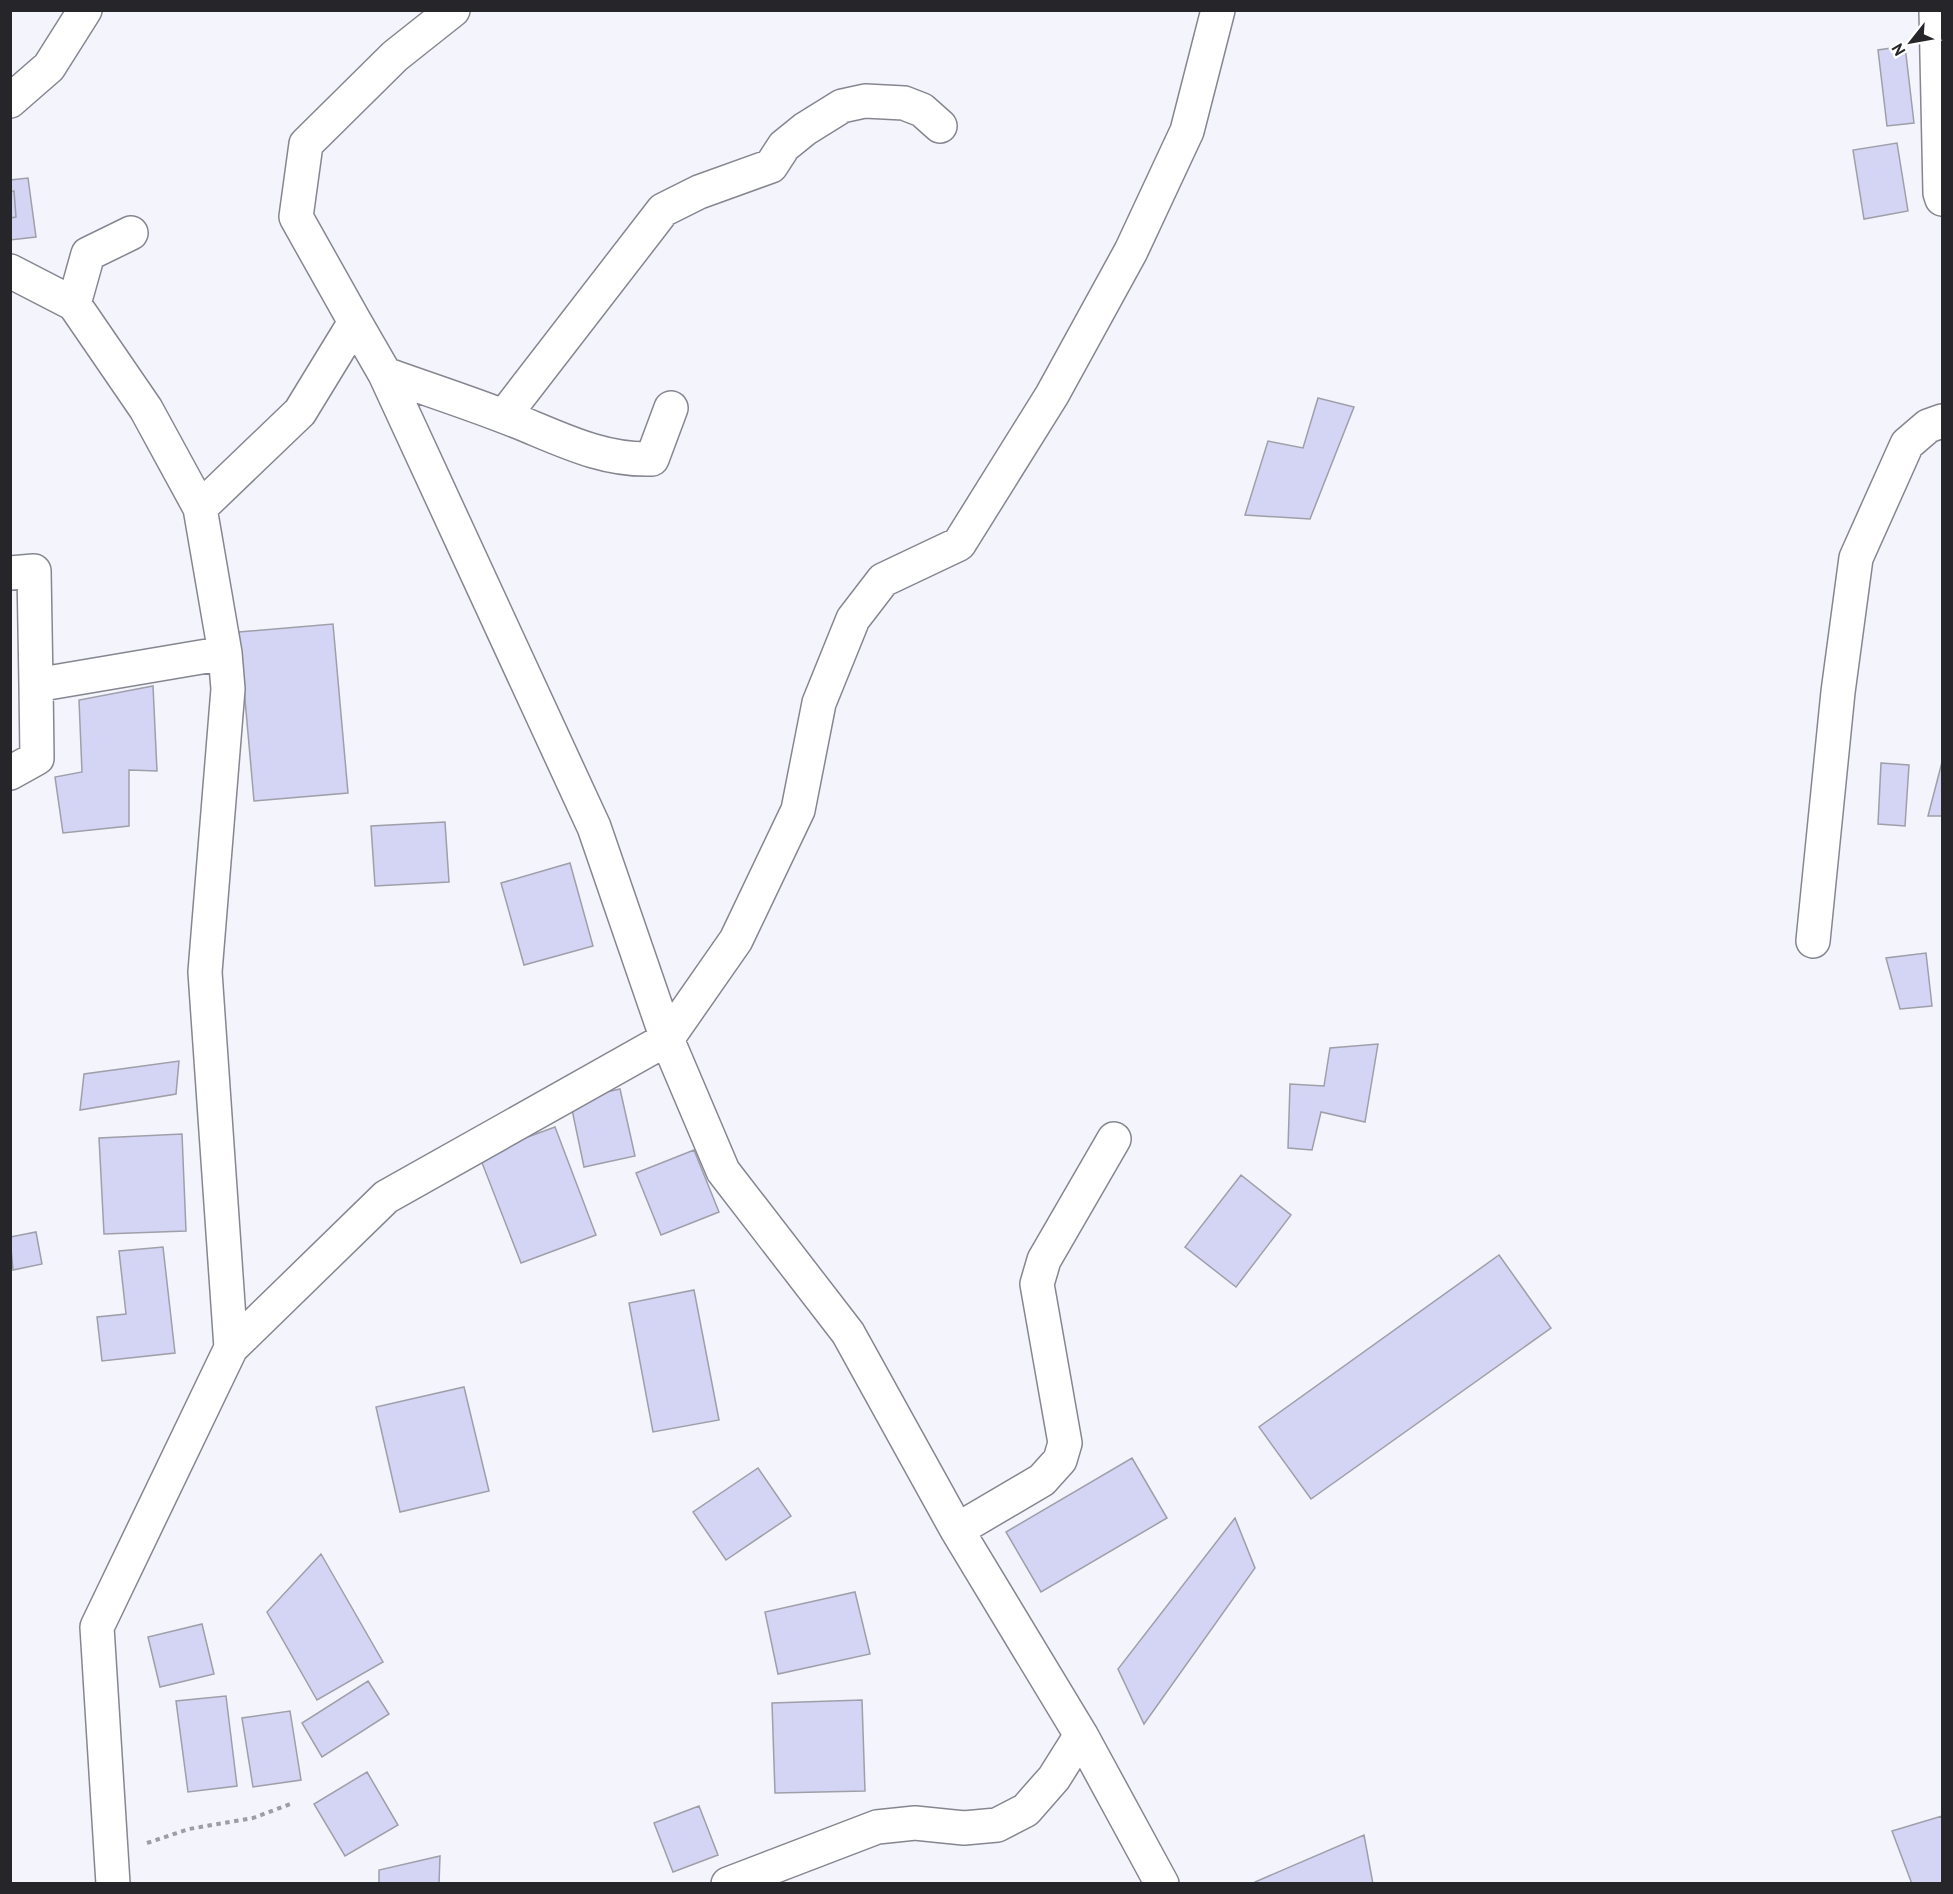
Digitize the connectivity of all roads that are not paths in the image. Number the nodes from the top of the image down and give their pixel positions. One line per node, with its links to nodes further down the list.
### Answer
1 (85, 10): 5 (street)
2 (453, 10): 11 (street)
3 (1218, 10): 22 (street)
4 (1936, 10): 7 (street)
5 (10, 101)
6 (940, 126): 14 (street)
7 (1942, 199)
8 (131, 233): 10 (street)
9 (10, 271): 10 (street)
10 (74, 304): 16 (street)
11 (355, 322): 12 (street); 16 (street)
12 (385, 374): 14 (street); 22 (street)
13 (670, 408): 14 (street)
14 (504, 416)
15 (1942, 421): 21 (street)
16 (200, 508): 18 (street)
17 (10, 573): 19 (street)
18 (225, 653): 19 (street); 24 (street)
19 (36, 686): 20 (street)
20 (10, 773)
21 (1813, 941)
22 (667, 1039): 24 (street); 25 (street)
23 (1114, 1139): 25 (street)
24 (231, 1348): 27 (street)
25 (957, 1530): 26 (street)
26 (1081, 1734): 28 (street); 29 (street)
27 (113, 1869)
28 (728, 1884)
29 (1162, 1884)

